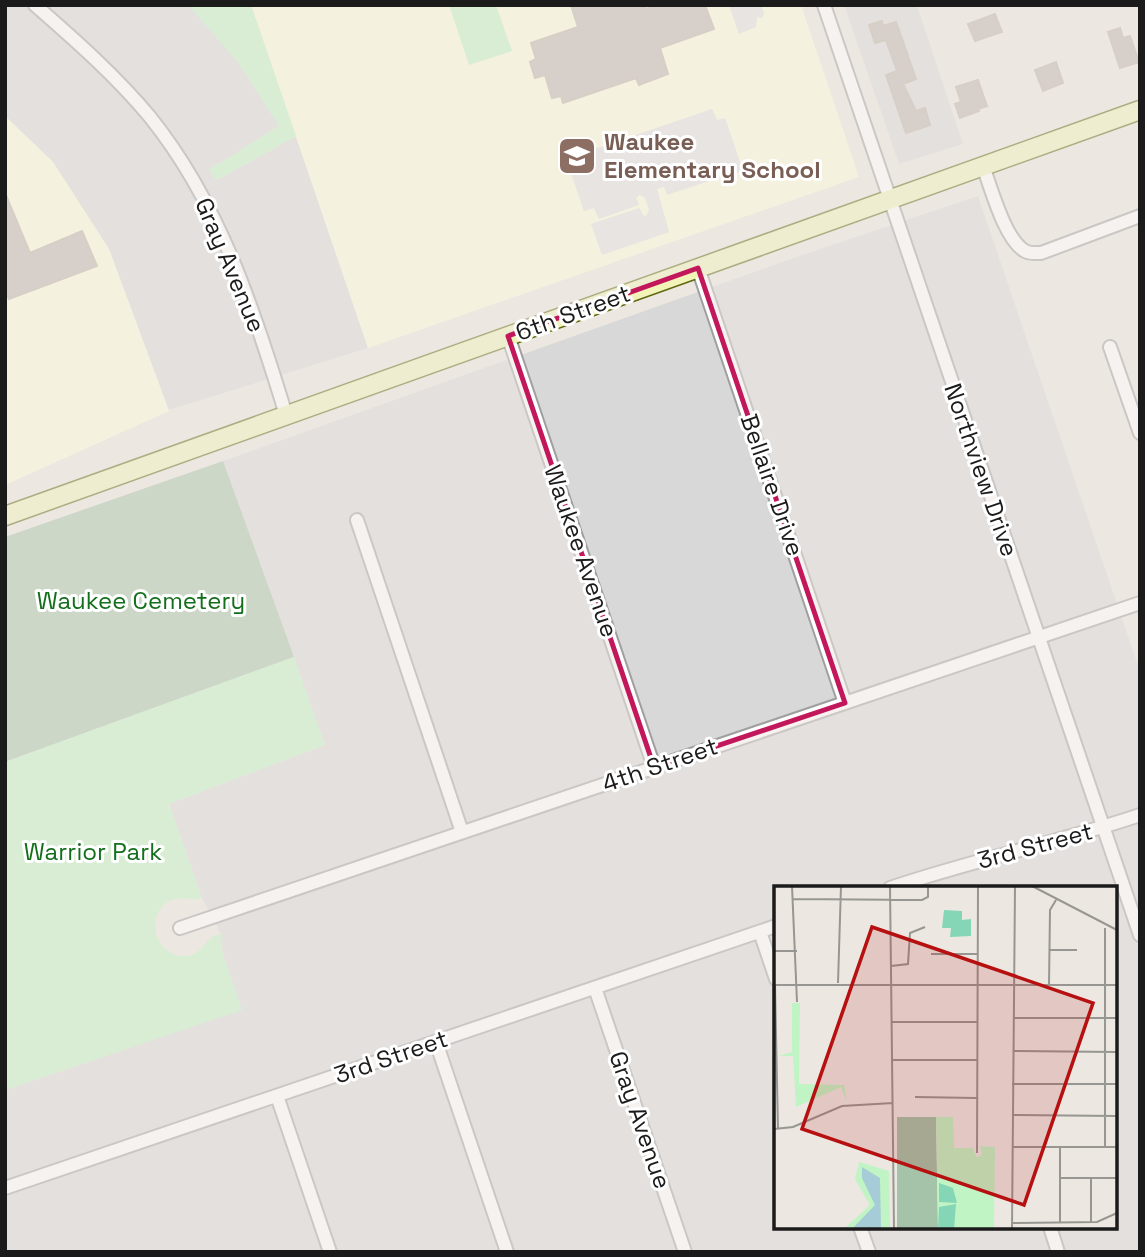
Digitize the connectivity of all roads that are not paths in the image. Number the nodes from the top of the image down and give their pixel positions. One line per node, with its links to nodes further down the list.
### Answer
1 (36, 5): 10 (street, Gray Avenue)
2 (824, 5): 5 (street, Northview Drive)
3 (1140, 110): 4 (main road, 6th Street)
4 (983, 166): 5 (main road, 6th Street); 6 (street)
5 (889, 200): 7 (main road, 6th Street); 15 (street, Northview Drive)
6 (1140, 216)
7 (698, 268): 8 (main road, 6th Street); 16 (street, Bellaire Drive)
8 (508, 336): 10 (main road, 6th Street); 17 (street, Waukee Avenue)
9 (1110, 347): 11 (street)
10 (286, 415): 12 (main road, 6th Street)
11 (1140, 433)
12 (5, 516)
13 (357, 520): 20 (street)
14 (1140, 603): 15 (street, 4th Street)
15 (1038, 637): 16 (street, 4th Street); 19 (street, Northview Drive)
16 (845, 703): 17 (street, 4th Street)
17 (654, 767): 20 (street, 4th Street)
18 (1140, 815): 19 (street, 3rd Street)
19 (1103, 828): 21 (street, 3rd Street); 27 (street, Northview Drive)
20 (462, 832): 25 (street, 4th Street)
21 (929, 874): 22 (street, 3rd Street); 23 (street)
22 (896, 886)
23 (933, 886)
24 (774, 927): 26 (street, 3rd Street)
25 (180, 928)
26 (760, 932): 28 (street); 29 (street, 3rd Street)
27 (1140, 935)
28 (774, 973)
29 (595, 988): 30 (street, 3rd Street); 37 (street, Gray Avenue)
30 (436, 1042): 31 (street, 3rd Street); 36 (street)
31 (276, 1096): 32 (street, 3rd Street); 35 (street)
32 (5, 1188)
33 (861, 1229): 38 (street)
34 (1051, 1229): 39 (street)
35 (330, 1252)
36 (507, 1252)
37 (685, 1252)
38 (869, 1252)
39 (1058, 1252)

